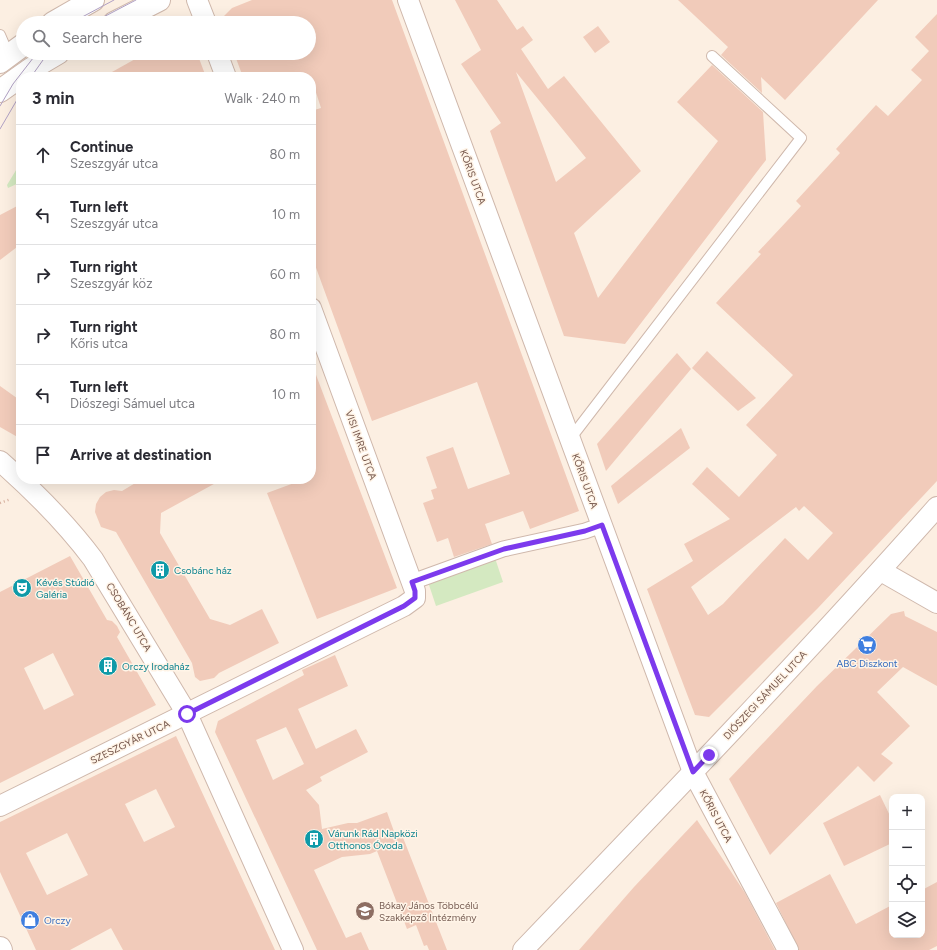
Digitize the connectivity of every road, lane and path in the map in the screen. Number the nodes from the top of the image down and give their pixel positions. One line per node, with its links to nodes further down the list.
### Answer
1 (93, 0): 5 (street)
2 (159, 0): 6 (street)
3 (197, 0): 7 (street)
4 (408, 0): 18 (street, KŐRIS UTCA)
5 (65, 16)
6 (128, 16)
7 (203, 16)
8 (0, 34): 9 (lane)
9 (11, 54)
10 (712, 56): 18 (lane)
11 (46, 60): 13 (street)
12 (220, 60): 14 (street)
13 (27, 72)
14 (224, 72)
15 (16, 80): 16 (street)
16 (0, 91)
17 (316, 322): 25 (street, VISI IMRE UTCA)
18 (570, 439): 23 (street, KŐRIS UTCA)
19 (0, 461): 20 (street, CSOBÁNC UTCA)
20 (16, 476)
21 (24, 484): 27 (street, CSOBÁNC UTCA)
22 (937, 507): 24 (street, DIÓSZEGI SÁMUEL UTCA)
23 (602, 525): 25 (street); 28 (street, KŐRIS UTCA)
24 (880, 571): 26 (street); 28 (street, DIÓSZEGI SÁMUEL UTCA)
25 (412, 582): 27 (street, SZESZGYÁR UTCA)
26 (937, 602)
27 (187, 714): 29 (street, SZESZGYÁR UTCA); 30 (street, CSOBÁNC UTCA)
28 (693, 772): 31 (street, DIÓSZEGI SÁMUEL UTCA); 32 (street, KŐRIS UTCA)
29 (0, 806)
30 (293, 950)
31 (523, 950)
32 (788, 950)

